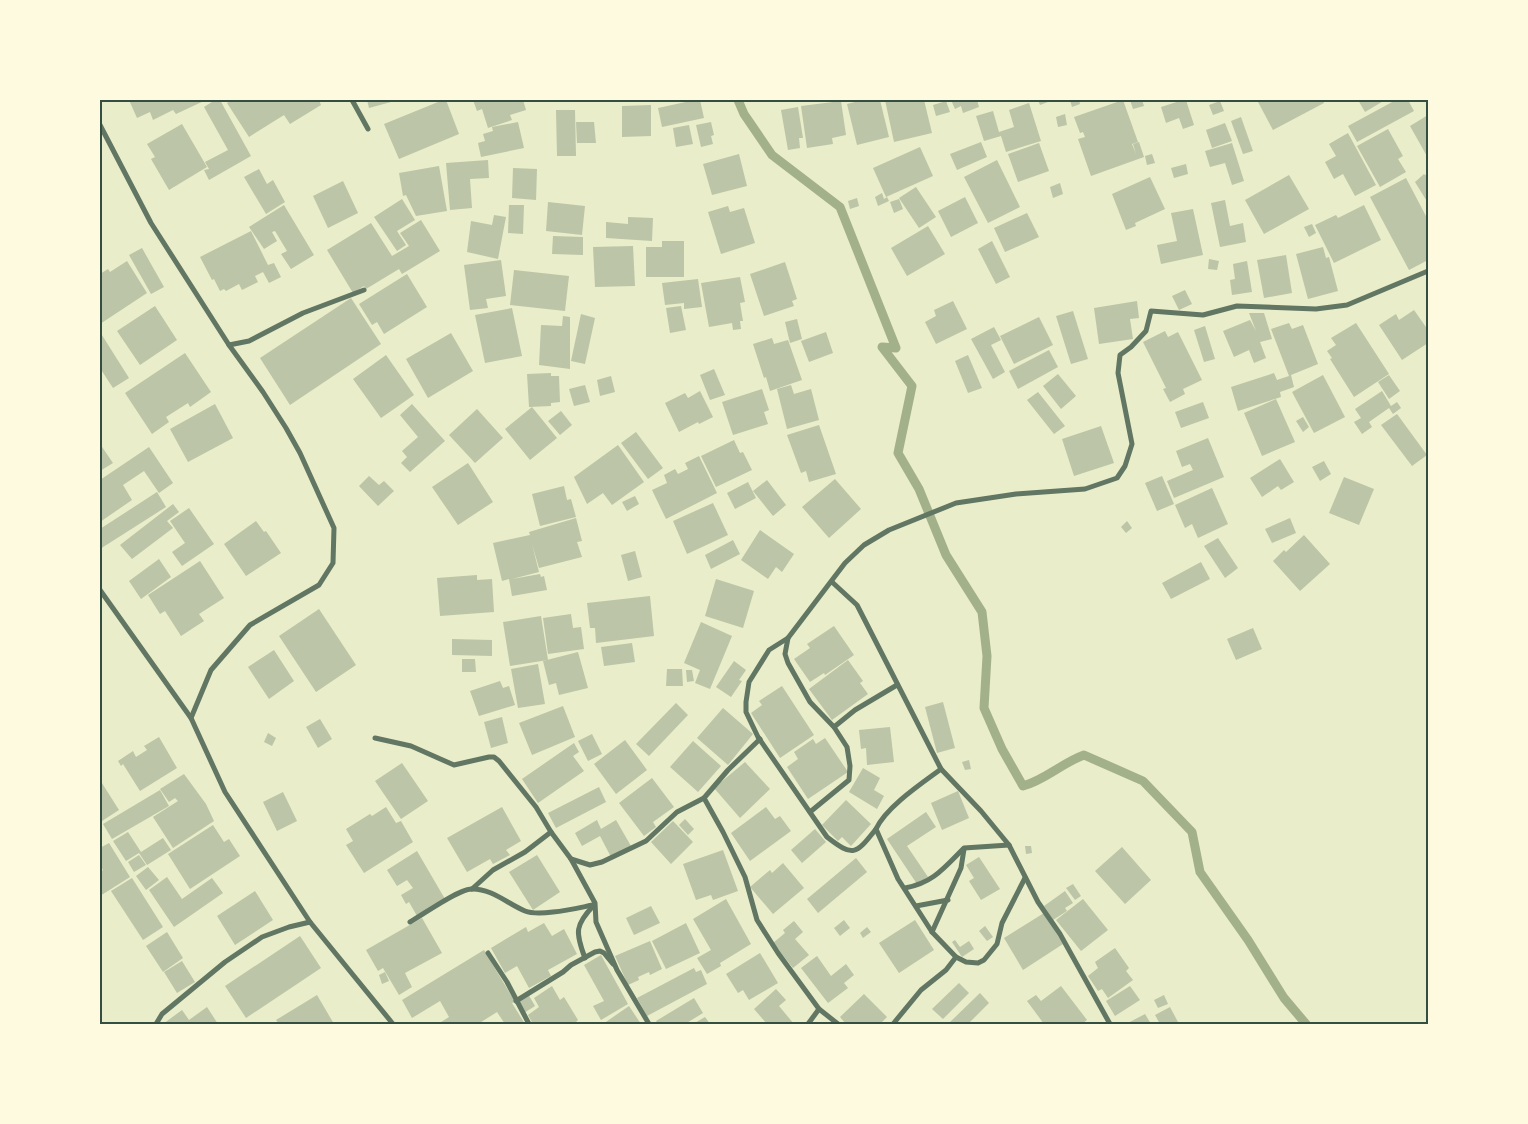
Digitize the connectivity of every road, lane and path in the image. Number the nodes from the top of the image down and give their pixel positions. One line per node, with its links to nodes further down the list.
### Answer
1 (352, 100): 3 (street)
2 (100, 125): 6 (street)
3 (368, 129)
4 (1428, 271): 7 (street)
5 (364, 290): 6 (street)
6 (229, 345): 11 (street)
7 (832, 582): 9 (street); 10 (street)
8 (100, 590): 11 (street)
9 (788, 638): 12 (street); 14 (street)
10 (897, 685): 12 (street); 15 (street)
11 (191, 718): 29 (street)
12 (834, 727): 17 (street)
13 (374, 738): 19 (street)
14 (760, 739): 16 (street); 17 (street)
15 (941, 769): 18 (street); 20 (street)
16 (704, 798): 22 (street); 37 (street)
17 (810, 812): 18 (street)
18 (876, 828): 24 (street)
19 (551, 832): 22 (street); 25 (street)
20 (1008, 845): 21 (street); 23 (street)
21 (964, 848): 24 (street); 26 (street)
22 (571, 859): 27 (street)
23 (1026, 878): 34 (street); 45 (street)
24 (905, 888): 28 (street)
25 (472, 889): 27 (street); 30 (street)
26 (948, 900): 28 (street); 31 (street)
27 (594, 904): 33 (street); 35 (street)
28 (916, 906): 31 (street)
29 (310, 922): 38 (street); 39 (street)
30 (410, 922)
31 (932, 932): 34 (street)
32 (488, 953): 36 (street)
33 (586, 958): 35 (street); 36 (street)
34 (956, 958): 44 (street)
35 (618, 970): 41 (street)
36 (516, 1000): 40 (street)
37 (820, 1009): 42 (street); 43 (street)
38 (156, 1024)
39 (393, 1024)
40 (529, 1024)
41 (649, 1024)
42 (808, 1024)
43 (838, 1024)
44 (893, 1024)
45 (1110, 1024)

